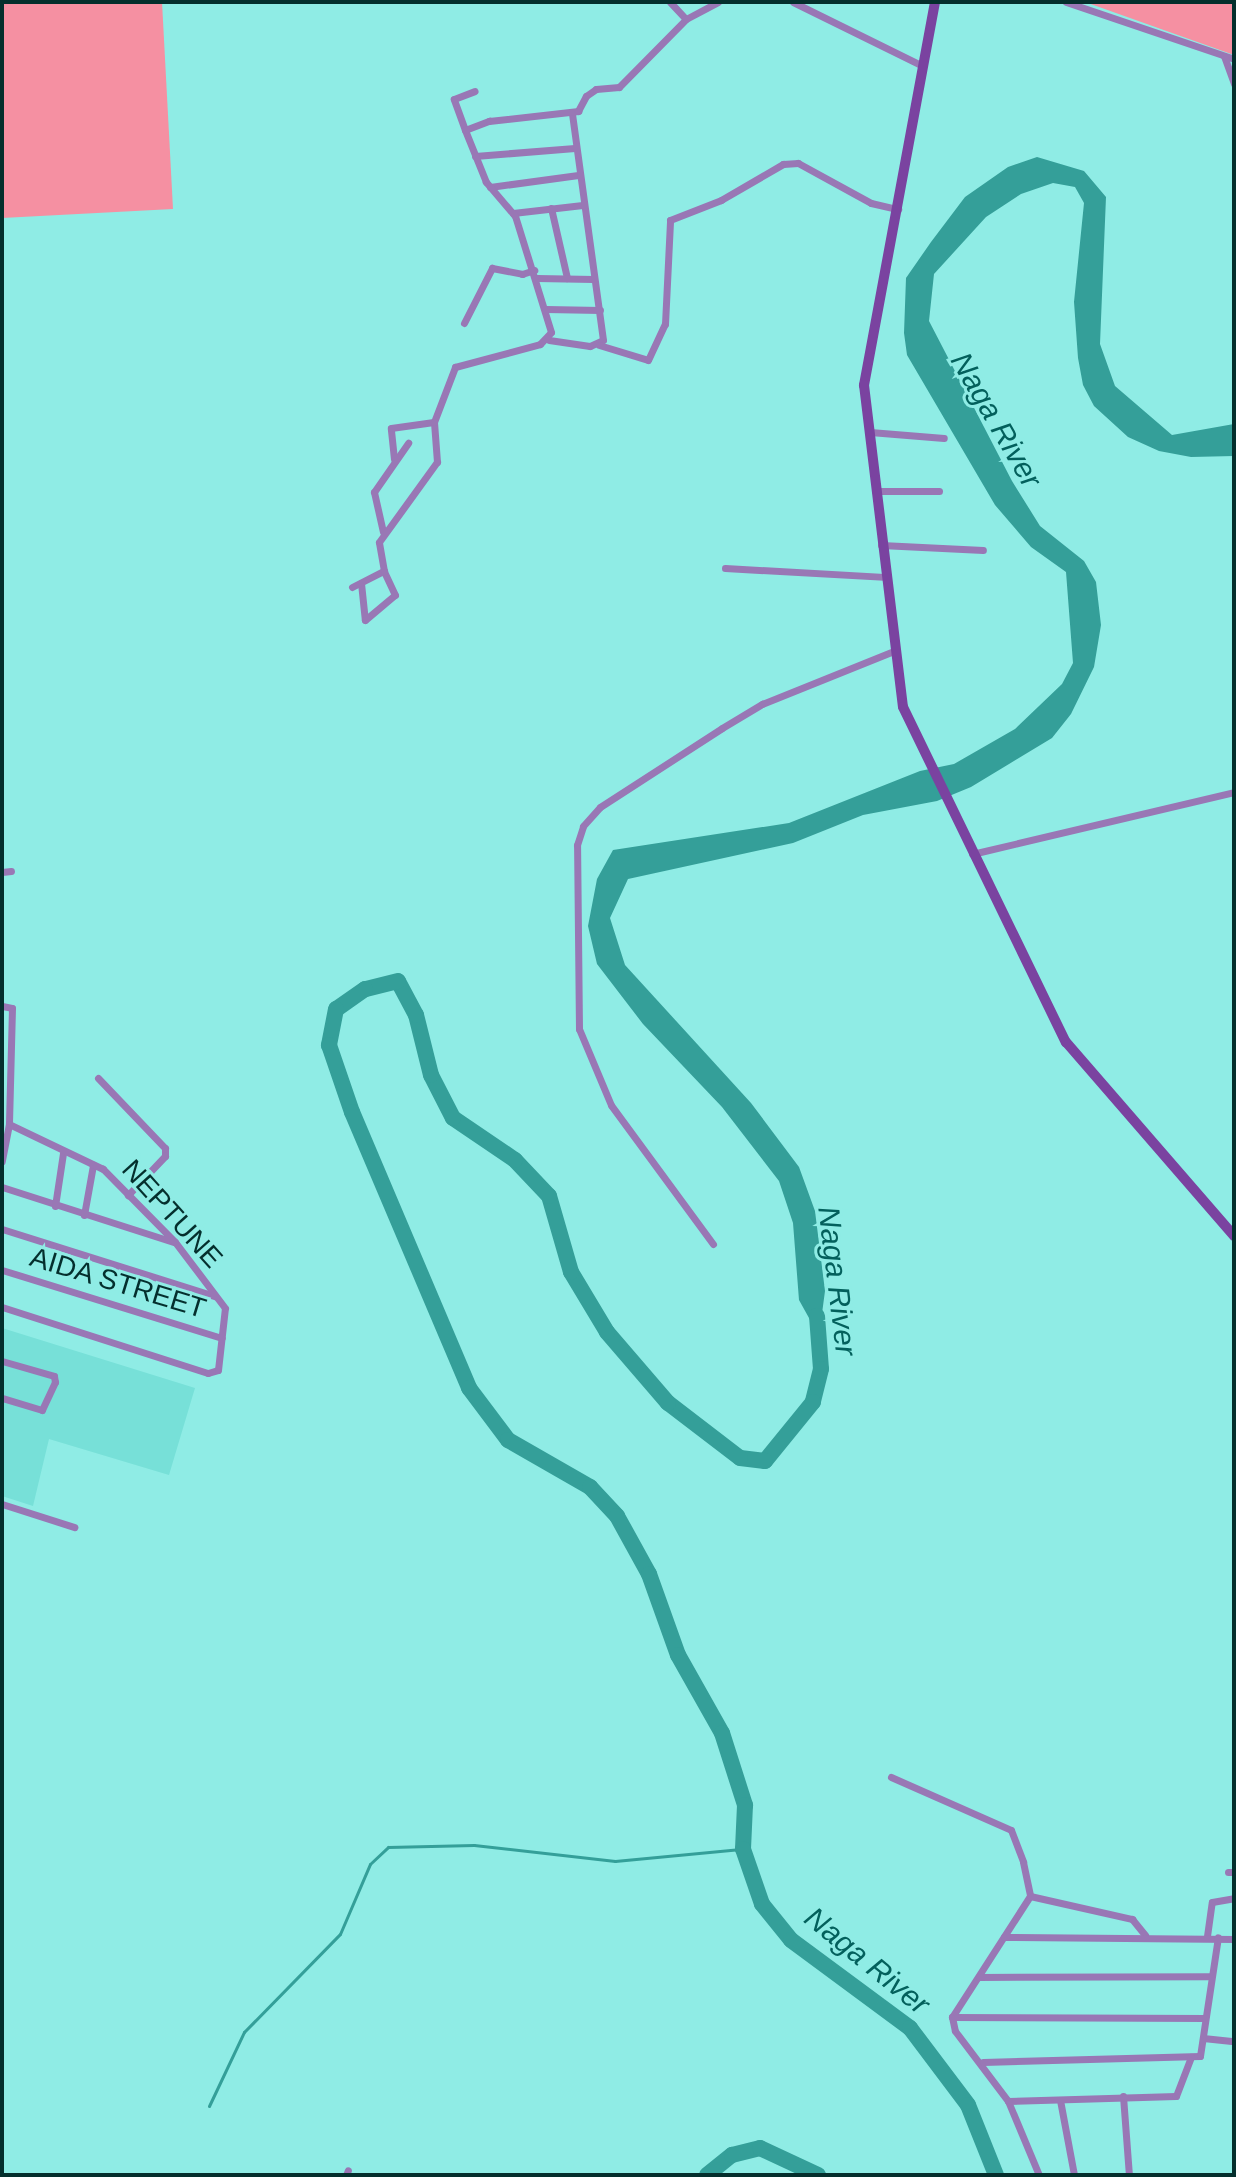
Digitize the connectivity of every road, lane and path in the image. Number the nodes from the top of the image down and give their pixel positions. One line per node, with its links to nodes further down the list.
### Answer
1 (670, 2): 6 (street)
2 (718, 2): 6 (street)
3 (793, 2): 9 (street)
4 (935, 2): 9 (main road)
5 (1066, 2): 7 (street)
6 (686, 19): 12 (street)
7 (1224, 56): 8 (street); 10 (street)
8 (1234, 59)
9 (923, 66): 20 (main road)
10 (1234, 84)
11 (475, 91): 13 (street)
12 (572, 113): 13 (street); 14 (street)
13 (465, 130): 15 (street)
14 (575, 148): 15 (street); 16 (street)
15 (475, 156): 17 (street)
16 (578, 175): 17 (street); 18 (street)
17 (490, 187): 21 (street)
18 (583, 205): 19 (street); 24 (street)
19 (551, 208): 21 (street); 23 (street)
20 (898, 209): 29 (street); 31 (main road)
21 (513, 213): 22 (street)
22 (536, 274): 23 (street); 25 (street); 27 (street)
23 (567, 278): 24 (street)
24 (593, 279): 26 (street)
25 (546, 309): 26 (street); 28 (street)
26 (600, 310): 29 (street)
27 (464, 323)
28 (549, 340): 29 (street); 30 (street)
29 (599, 345)
30 (434, 422): 34 (street); 37 (street)
31 (870, 432): 32 (street); 35 (main road)
32 (944, 438)
33 (408, 443): 34 (street)
34 (394, 459): 37 (street)
35 (875, 491): 36 (street); 38 (main road)
36 (939, 491)
37 (384, 532): 41 (street)
38 (880, 545): 39 (street); 42 (main road)
39 (983, 550)
40 (725, 568): 42 (street)
41 (384, 571): 43 (street); 43 (street)
42 (884, 577): 45 (main road)
43 (361, 583): 44 (street)
44 (352, 587)
45 (894, 651): 47 (main road); 62 (street)
46 (1234, 792): 47 (street)
47 (970, 855): 60 (main road)
48 (6, 1006): 49 (street)
49 (6, 1064): 51 (street)
50 (98, 1078): 56 (street)
51 (9, 1124): 52 (street, NEPTUNE); 53 (street)
52 (63, 1153): 54 (street, NEPTUNE); 57 (street)
53 (2, 1161)
54 (93, 1165): 56 (street, NEPTUNE); 58 (street)
55 (2, 1187): 57 (street)
56 (128, 1195): 61 (street, NEPTUNE)
57 (55, 1206): 58 (street)
58 (84, 1215): 61 (street)
59 (2, 1229): 64 (street)
60 (1234, 1236)
61 (175, 1242): 64 (street, NEPTUNE)
62 (713, 1244)
63 (2, 1270): 66 (street, AIDA STREET)
64 (217, 1297): 66 (street, NEPTUNE)
65 (2, 1307): 66 (street)
66 (222, 1338)
67 (2, 1361): 68 (street)
68 (2, 1398)
69 (2, 1504): 70 (street)
70 (74, 1527)
71 (891, 1777): 72 (street)
72 (1030, 1896): 74 (street); 76 (street)
73 (1234, 1898): 75 (street)
74 (1145, 1935): 75 (street); 76 (street)
75 (1207, 1936): 77 (street)
76 (1004, 1937): 80 (street)
77 (1218, 1937): 78 (street); 79 (street)
78 (1234, 1939)
79 (1211, 1976): 80 (street); 82 (street)
80 (979, 1977): 81 (street)
81 (952, 2017): 82 (street); 86 (street)
82 (1205, 2018): 83 (street)
83 (1203, 2038): 84 (street); 85 (street)
84 (1234, 2041)
85 (1191, 2057): 86 (street); 87 (street)
86 (983, 2062): 89 (street)
87 (1123, 2096): 88 (street); 92 (street)
88 (1060, 2100): 89 (street); 91 (street)
89 (1008, 2101): 90 (street)
90 (1039, 2175)
91 (1074, 2175)
92 (1129, 2175)

